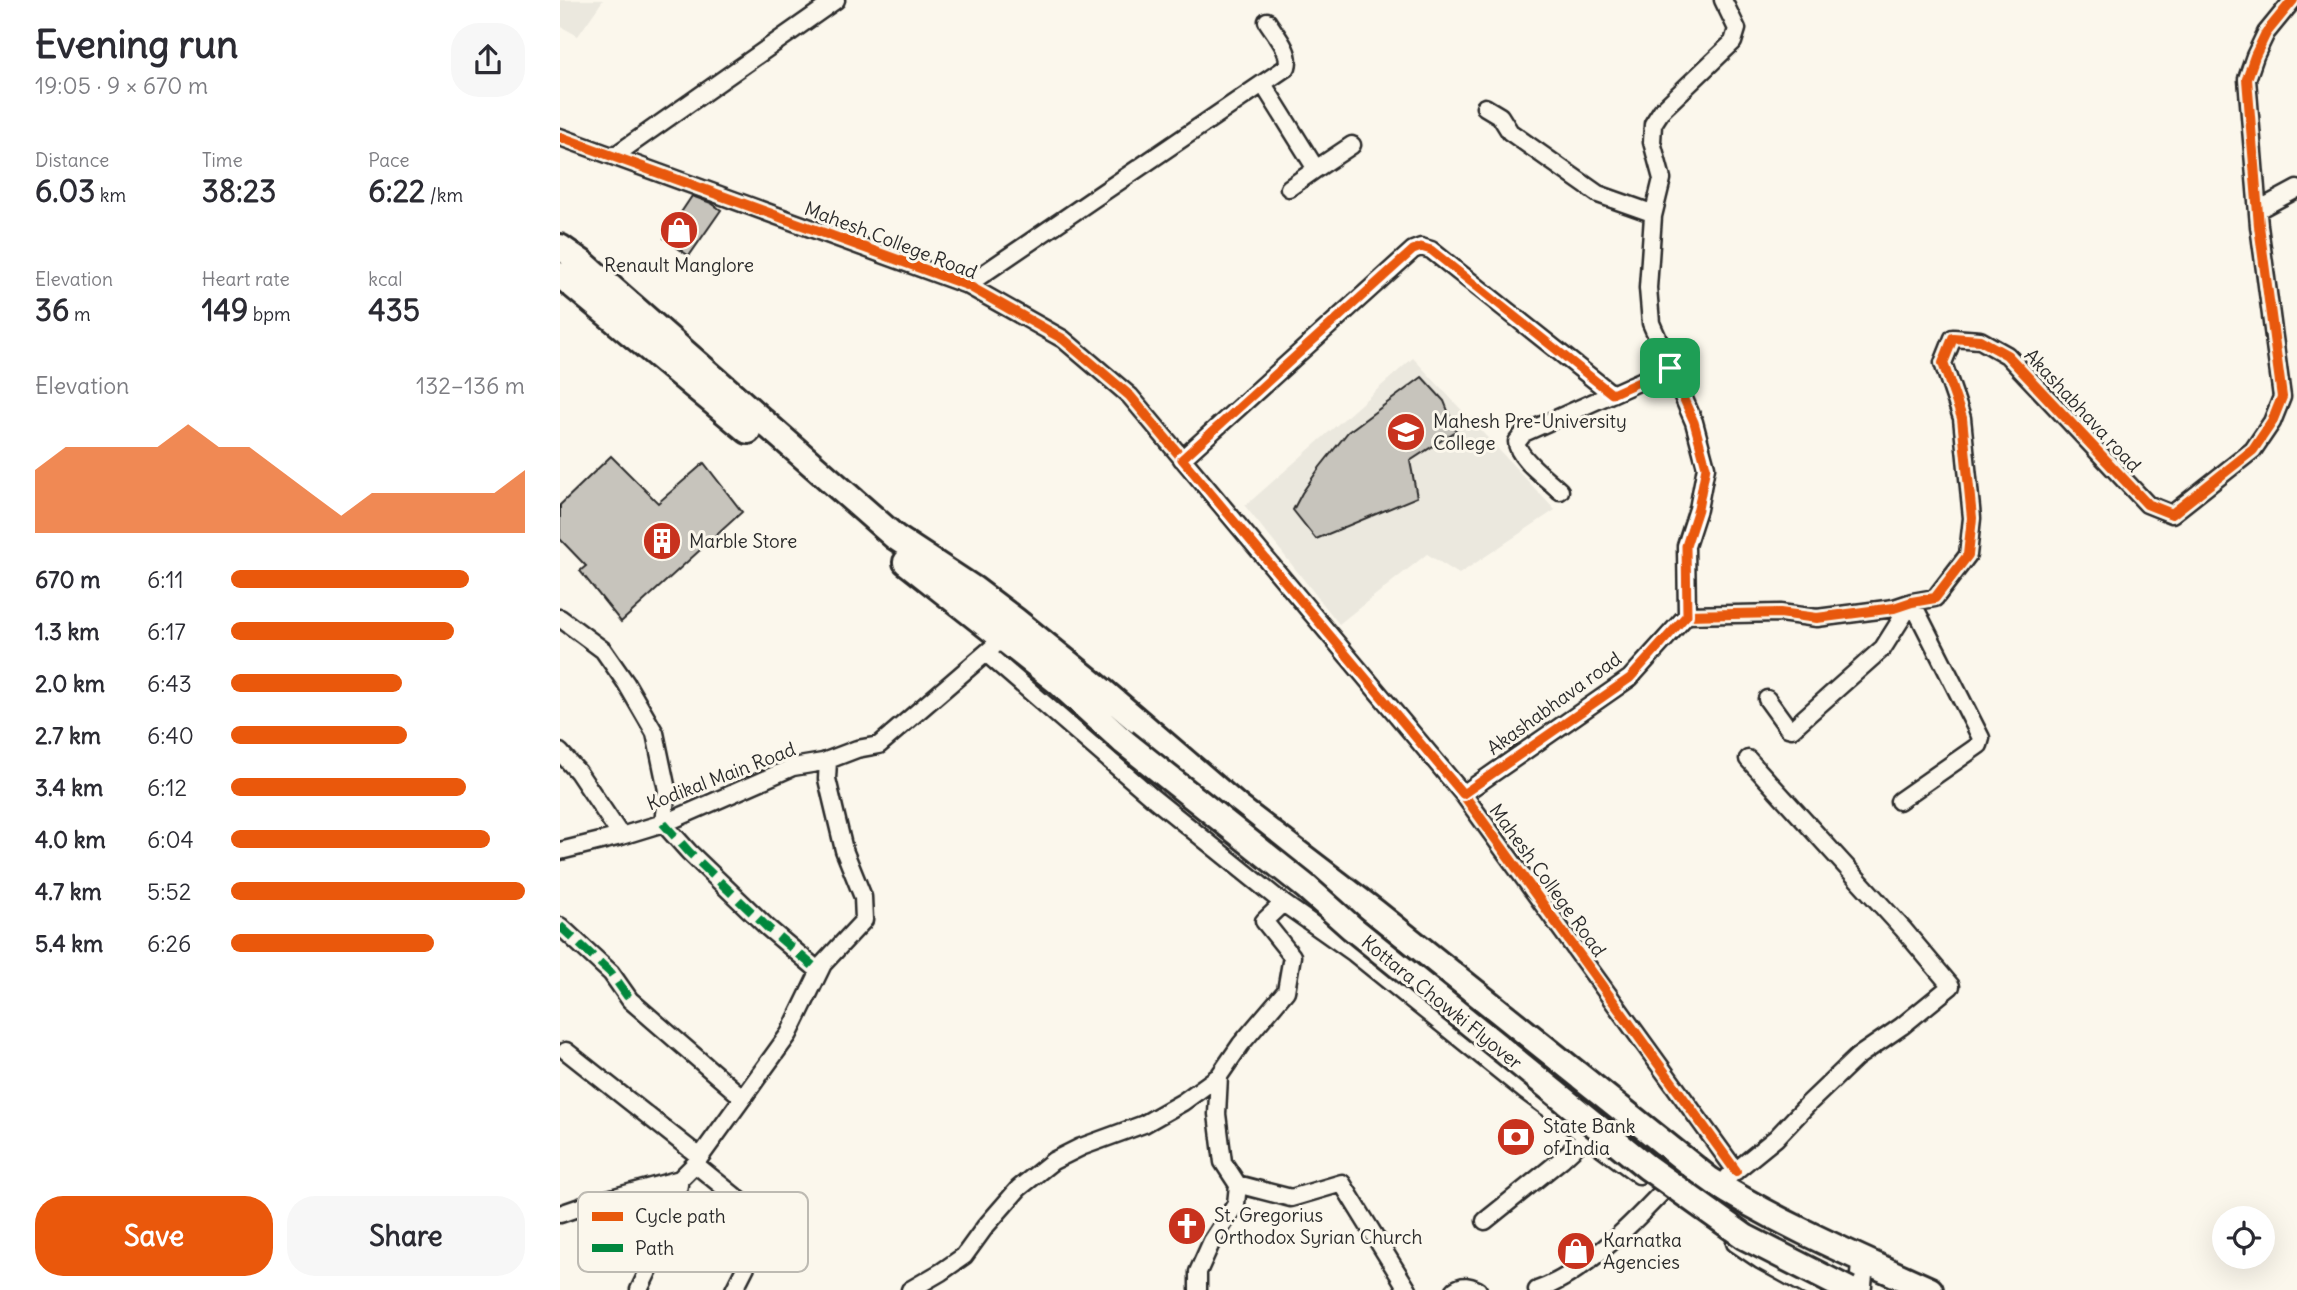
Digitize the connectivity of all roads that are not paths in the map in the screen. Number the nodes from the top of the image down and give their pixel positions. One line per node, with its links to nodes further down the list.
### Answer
1 (836, 0): 9 (street)
2 (1723, 0): 14 (street)
3 (2293, 0): 13 (street, Akashabhava road)
4 (1267, 21): 5 (street)
5 (1263, 84): 10 (street); 17 (street)
6 (1485, 107): 14 (street)
7 (560, 137): 9 (street, Mahesh College Road)
8 (1352, 145): 10 (street)
9 (614, 156): 17 (street, Mahesh College Road)
10 (1316, 169): 11 (street)
11 (1289, 188)
12 (2297, 189): 13 (street)
13 (2258, 210): 19 (street, Akashabhava road)
14 (1653, 216): 18 (street)
15 (560, 247): 27 (highway)
16 (560, 275): 27 (highway)
17 (967, 285): 22 (street, Mahesh College Road)
18 (1670, 368): 20 (street); 25 (street)
19 (2280, 384): 21 (street); 24 (street, Akashabhava road)
20 (1612, 394): 22 (street); 23 (street)
21 (2297, 396)
22 (1182, 459): 32 (street, Mahesh College Road)
23 (1560, 491)
24 (1912, 602): 25 (street, Akashabhava road); 28 (street); 33 (street)
25 (1687, 615): 32 (street, Akashabhava road)
26 (560, 618): 34 (street)
27 (1002, 637): 31 (street, Kodikal Main Road); 37 (street); 45 (highway); 69 (highway, Kottara Chowki Flyover, bridge)
28 (1767, 699)
29 (560, 752): 35 (street)
30 (1748, 759): 45 (street)
31 (828, 760): 34 (street, Kodikal Main Road); 39 (street)
32 (1463, 794): 45 (street, Mahesh College Road)
33 (1899, 802)
34 (663, 823): 35 (street, Kodikal Main Road); 39 (street)
35 (621, 836): 36 (street, Kodikal Main Road)
36 (560, 850)
37 (1283, 903): 41 (street); 43 (street)
38 (560, 926): 42 (street)
39 (819, 971): 42 (street)
40 (566, 1051): 44 (street)
41 (1219, 1076): 47 (street); 61 (street)
42 (743, 1098): 44 (street)
43 (1587, 1136): 51 (street); 54 (street)
44 (697, 1161): 46 (street); 50 (street)
45 (1727, 1178): 55 (highway)
46 (680, 1179): 48 (street); 49 (street)
47 (1237, 1184): 62 (street); 63 (street)
48 (633, 1192)
49 (678, 1192)
50 (732, 1192)
51 (1662, 1192): 66 (street); 67 (street)
52 (578, 1208): 53 (street)
53 (560, 1214)
54 (1485, 1222)
55 (1837, 1249): 56 (highway); 68 (main road)
56 (1863, 1260): 70 (main road); 71 (highway)
57 (648, 1272): 59 (street)
58 (743, 1272): 60 (street)
59 (639, 1290)
60 (734, 1290)
61 (910, 1290)
62 (1198, 1290)
63 (1408, 1290)
64 (1455, 1290): 65 (street)
65 (1478, 1290)
66 (1537, 1290)
67 (1814, 1290)
68 (1827, 1290)
69 (1849, 1290)
70 (1860, 1290)
71 (1930, 1290)

